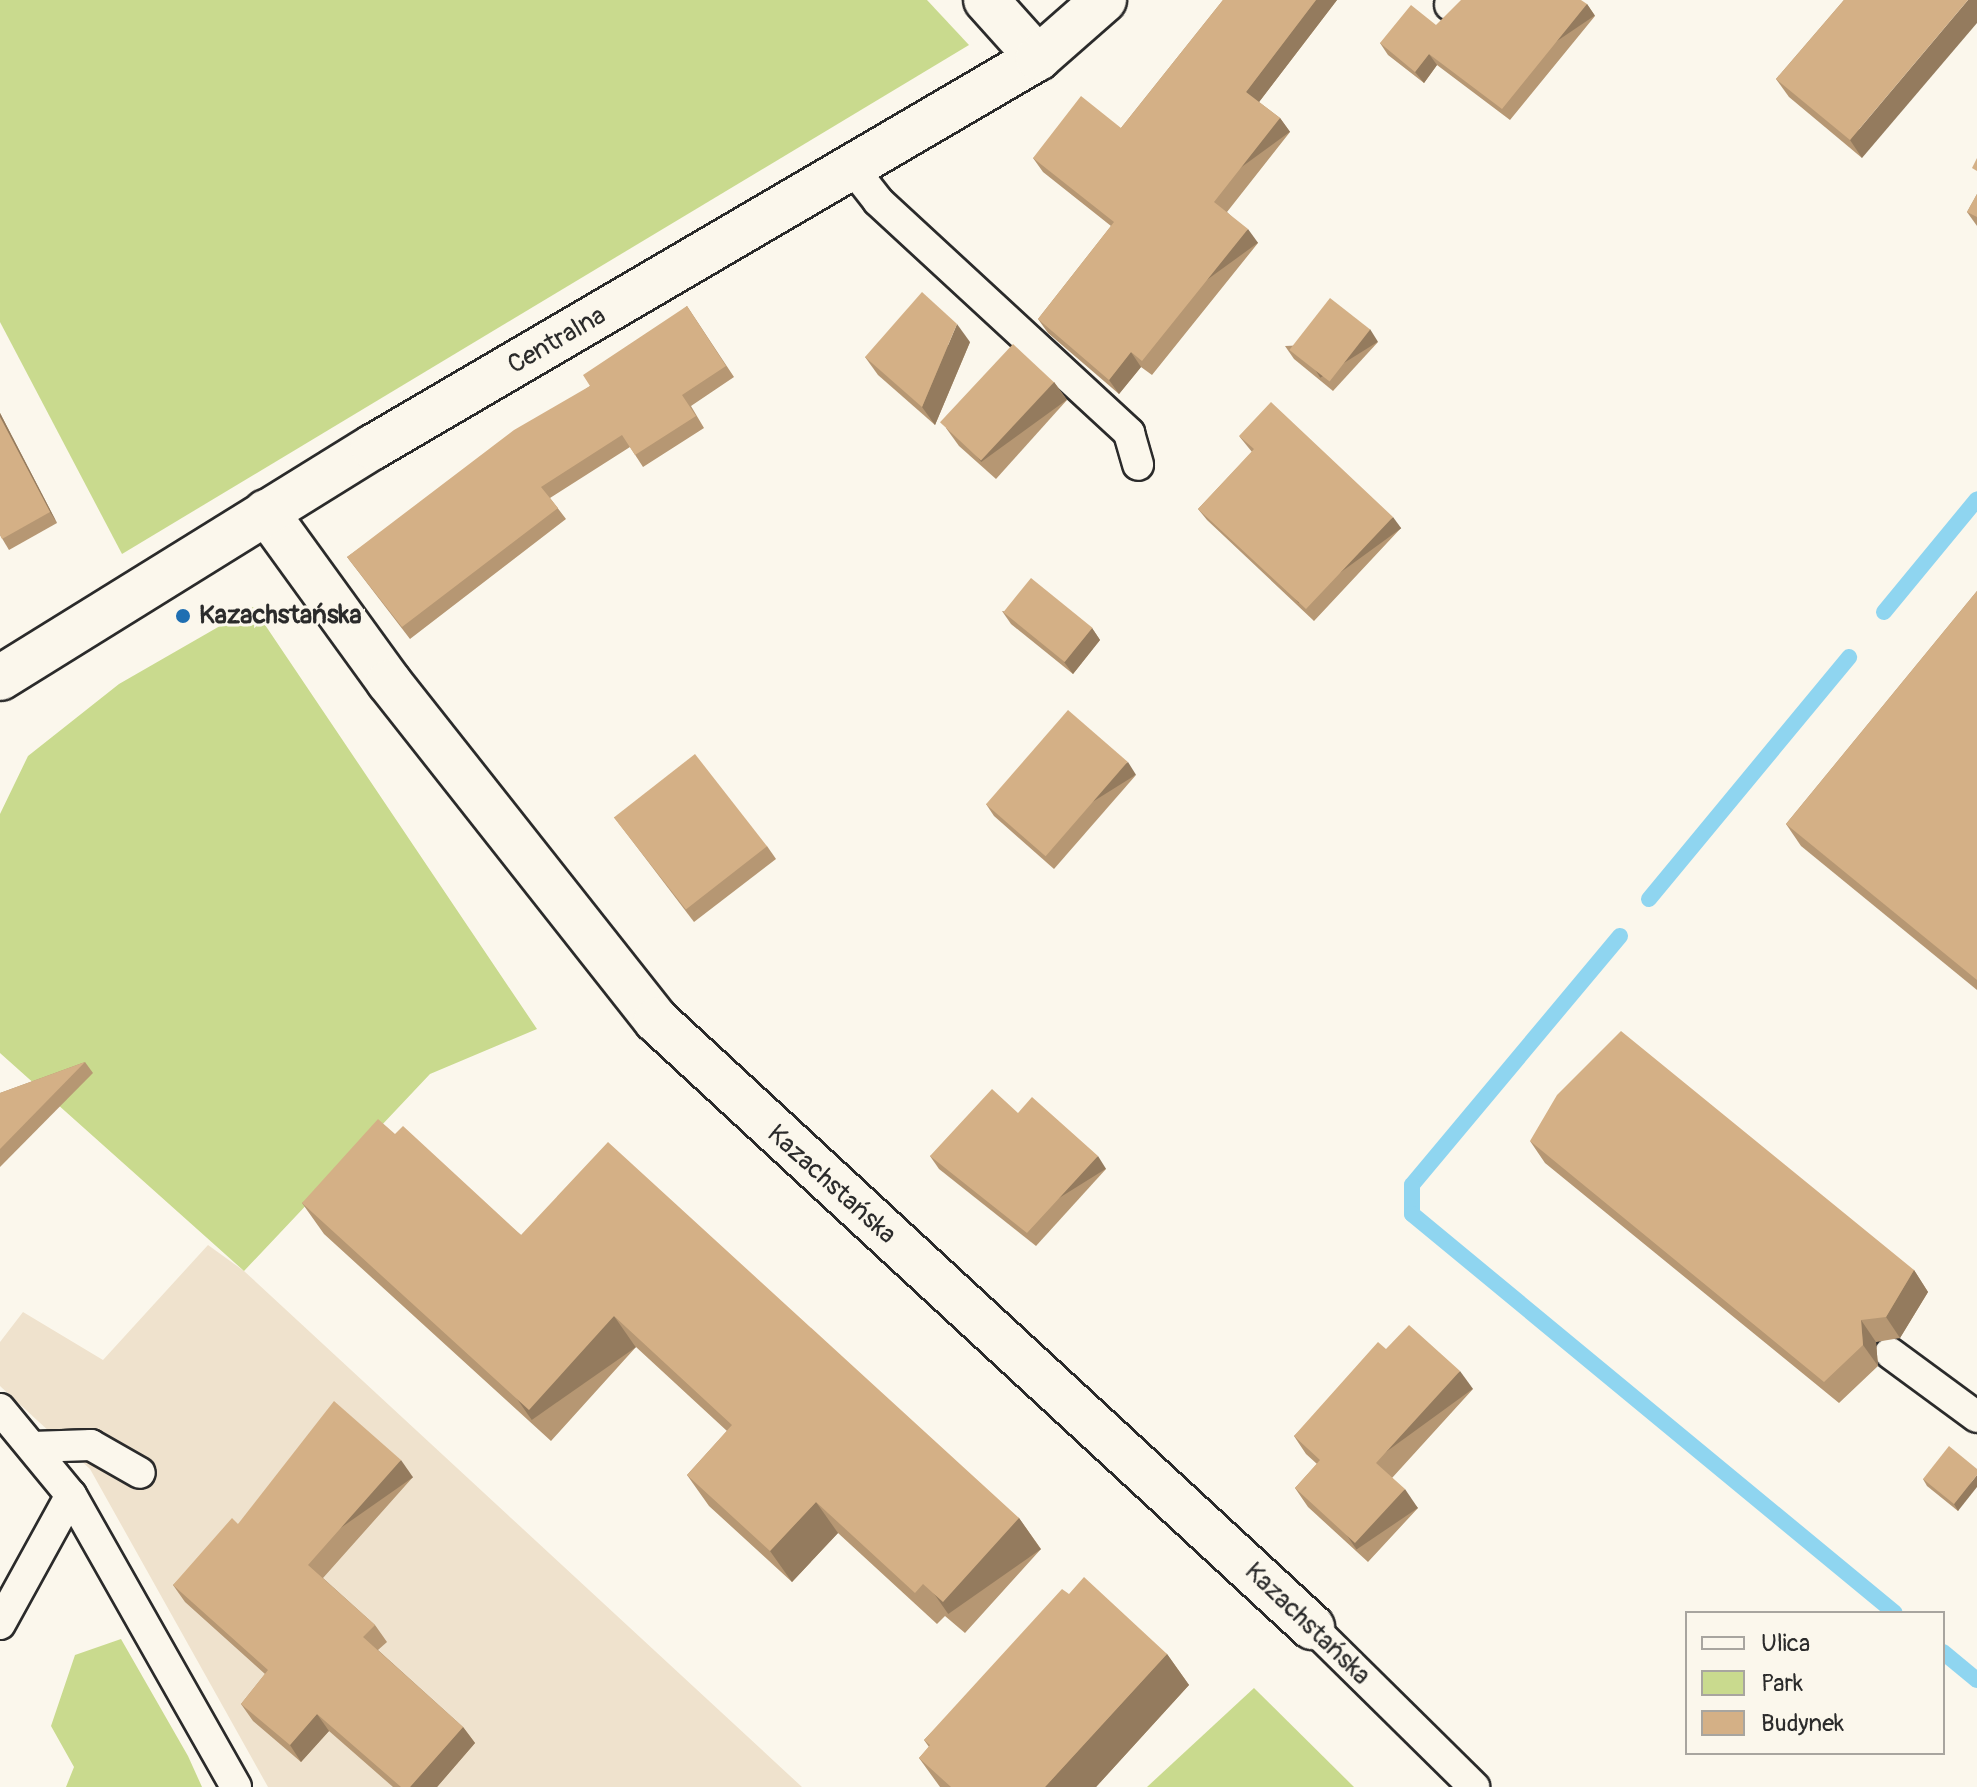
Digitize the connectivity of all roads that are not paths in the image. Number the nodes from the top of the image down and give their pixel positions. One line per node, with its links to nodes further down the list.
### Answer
1 (986, 0): 3 (street)
2 (1104, 0): 3 (street, Centralna)
3 (1038, 58): 4 (street, Centralna)
4 (854, 170): 5 (lane); 6 (street, Centralna)
5 (1138, 465)
6 (266, 512): 7 (street, Centralna); 15 (street, Kazachstańska)
7 (1, 679)
8 (1890, 1353): 10 (lane)
9 (0, 1409): 11 (lane)
10 (1977, 1417)
11 (32, 1447): 12 (lane); 13 (lane)
12 (140, 1473)
13 (71, 1495): 14 (lane); 16 (lane)
14 (0, 1624)
15 (1312, 1627): 17 (lane, Kazachstańska)
16 (236, 1787)
17 (1474, 1787)

